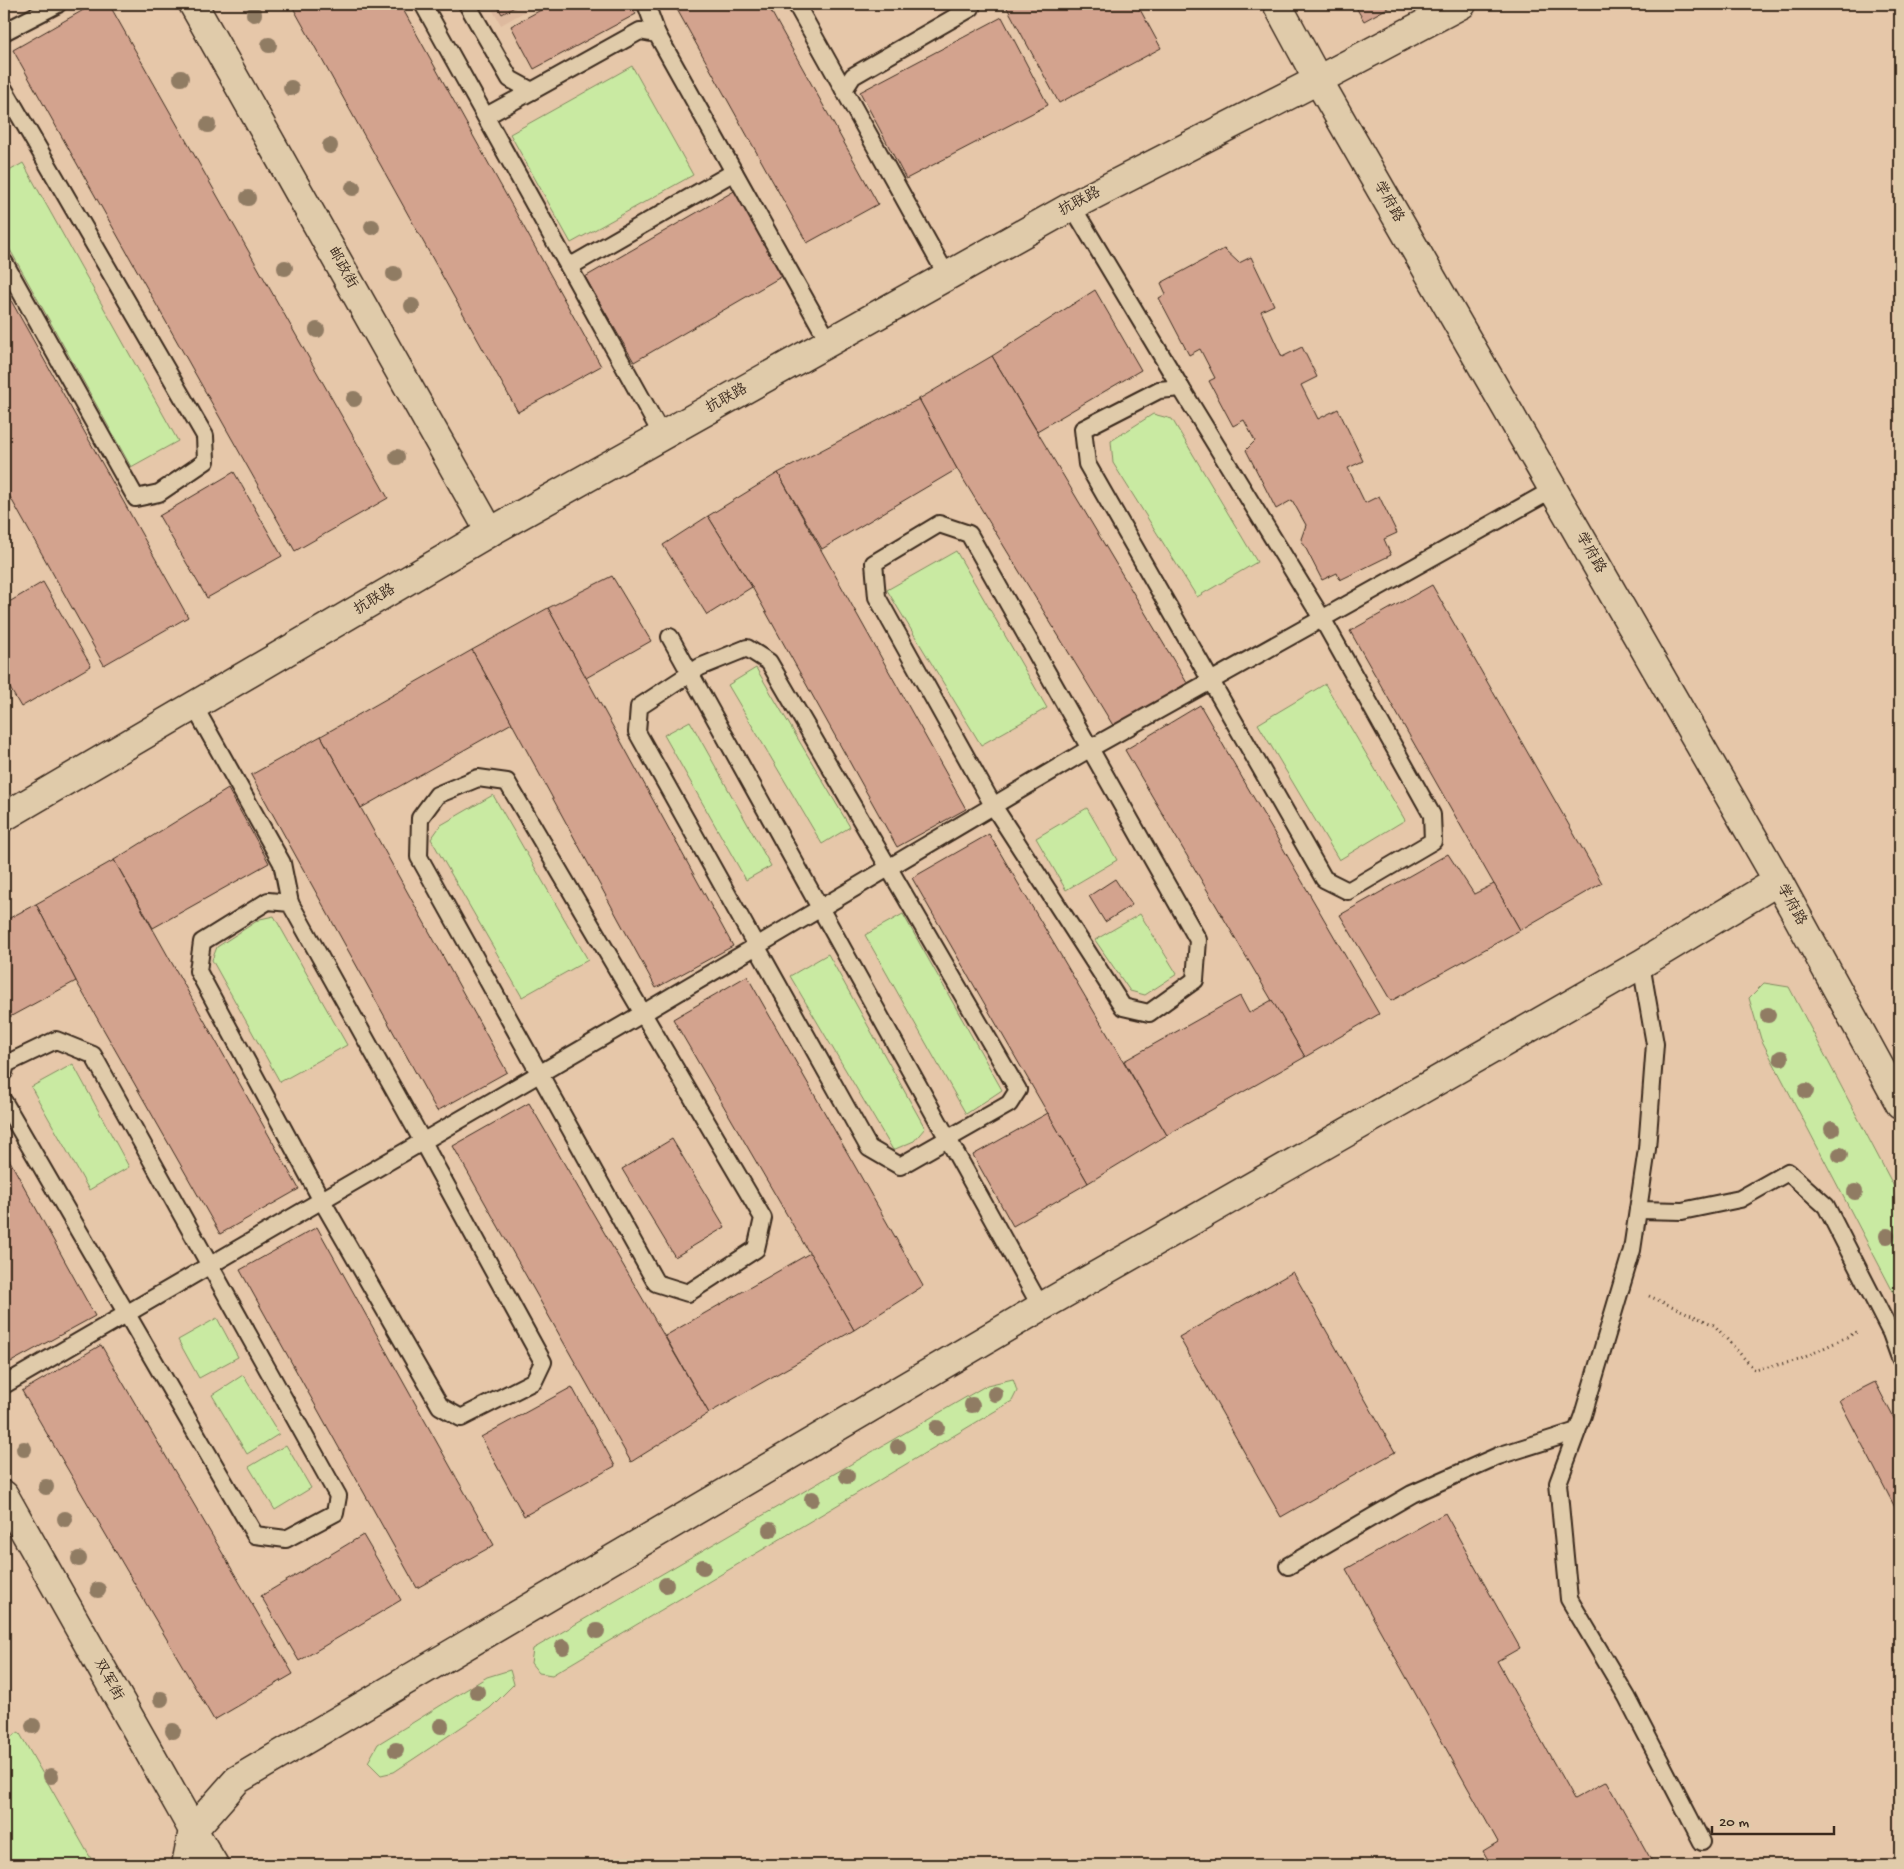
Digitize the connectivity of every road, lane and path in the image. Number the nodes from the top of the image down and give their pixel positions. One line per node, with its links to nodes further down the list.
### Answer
1 (58, 4): 10 (lane)
2 (193, 4): 26 (street, 邮政街)
3 (423, 4): 16 (lane)
4 (467, 4): 15 (lane)
5 (646, 4): 11 (lane)
6 (796, 4): 14 (lane)
7 (972, 4): 14 (lane)
8 (1277, 4): 12 (street, 学府路)
9 (1462, 4): 12 (street, 抗联路)
10 (4, 32)
11 (657, 34): 15 (lane); 17 (lane)
12 (1318, 80): 18 (street, 抗联路); 25 (street, 学府路)
13 (4, 89): 19 (lane)
14 (844, 90): 21 (lane)
15 (532, 91): 16 (lane)
16 (486, 116): 20 (lane)
17 (734, 172): 20 (lane); 22 (lane)
18 (1072, 206): 21 (street, 抗联路); 23 (lane)
19 (4, 262)
20 (569, 267): 24 (lane)
21 (947, 276): 22 (street, 抗联路)
22 (829, 342): 24 (street, 抗联路)
23 (1181, 388): 27 (lane); 30 (lane)
24 (662, 435): 26 (street, 抗联路)
25 (1554, 489): 27 (lane); 36 (street, 学府路)
26 (490, 532): 31 (street, 抗联路)
27 (1323, 620): 30 (lane); 30 (lane)
28 (670, 637): 29 (lane)
29 (690, 674): 35 (lane); 38 (lane); 39 (lane)
30 (1211, 683): 32 (lane)
31 (194, 706): 34 (street, 抗联路); 37 (lane)
32 (1089, 749): 33 (lane); 33 (lane); 33 (lane)
33 (994, 807): 35 (lane)
34 (4, 818)
35 (888, 869): 38 (lane); 46 (lane)
36 (1778, 881): 40 (street); 45 (street, 学府路)
37 (290, 903): 47 (lane); 48 (lane)
38 (820, 909): 39 (lane); 46 (lane)
39 (757, 946): 41 (lane); 46 (lane)
40 (1641, 964): 49 (lane); 52 (street)
41 (643, 1013): 43 (lane); 43 (lane); 43 (lane)
42 (4, 1072): 50 (lane)
43 (539, 1074): 47 (lane)
44 (4, 1102): 53 (lane)
45 (1900, 1104)
46 (948, 1140): 52 (lane)
47 (422, 1141): 48 (lane); 48 (lane)
48 (321, 1200): 50 (lane)
49 (1638, 1210): 51 (lane); 54 (lane)
50 (210, 1264): 53 (lane); 53 (lane)
51 (1622, 1283): 54 (path); 57 (lane)
52 (1041, 1307): 60 (street)
53 (125, 1314): 56 (lane)
54 (1884, 1319): 55 (lane)
55 (1900, 1358)
56 (4, 1385)
57 (1577, 1431): 59 (lane); 61 (lane)
58 (4, 1495): 60 (street, 双军街)
59 (1288, 1566)
60 (193, 1830): 62 (street); 63 (street, 双军街)
61 (1702, 1842)
62 (186, 1865)
63 (214, 1865)

